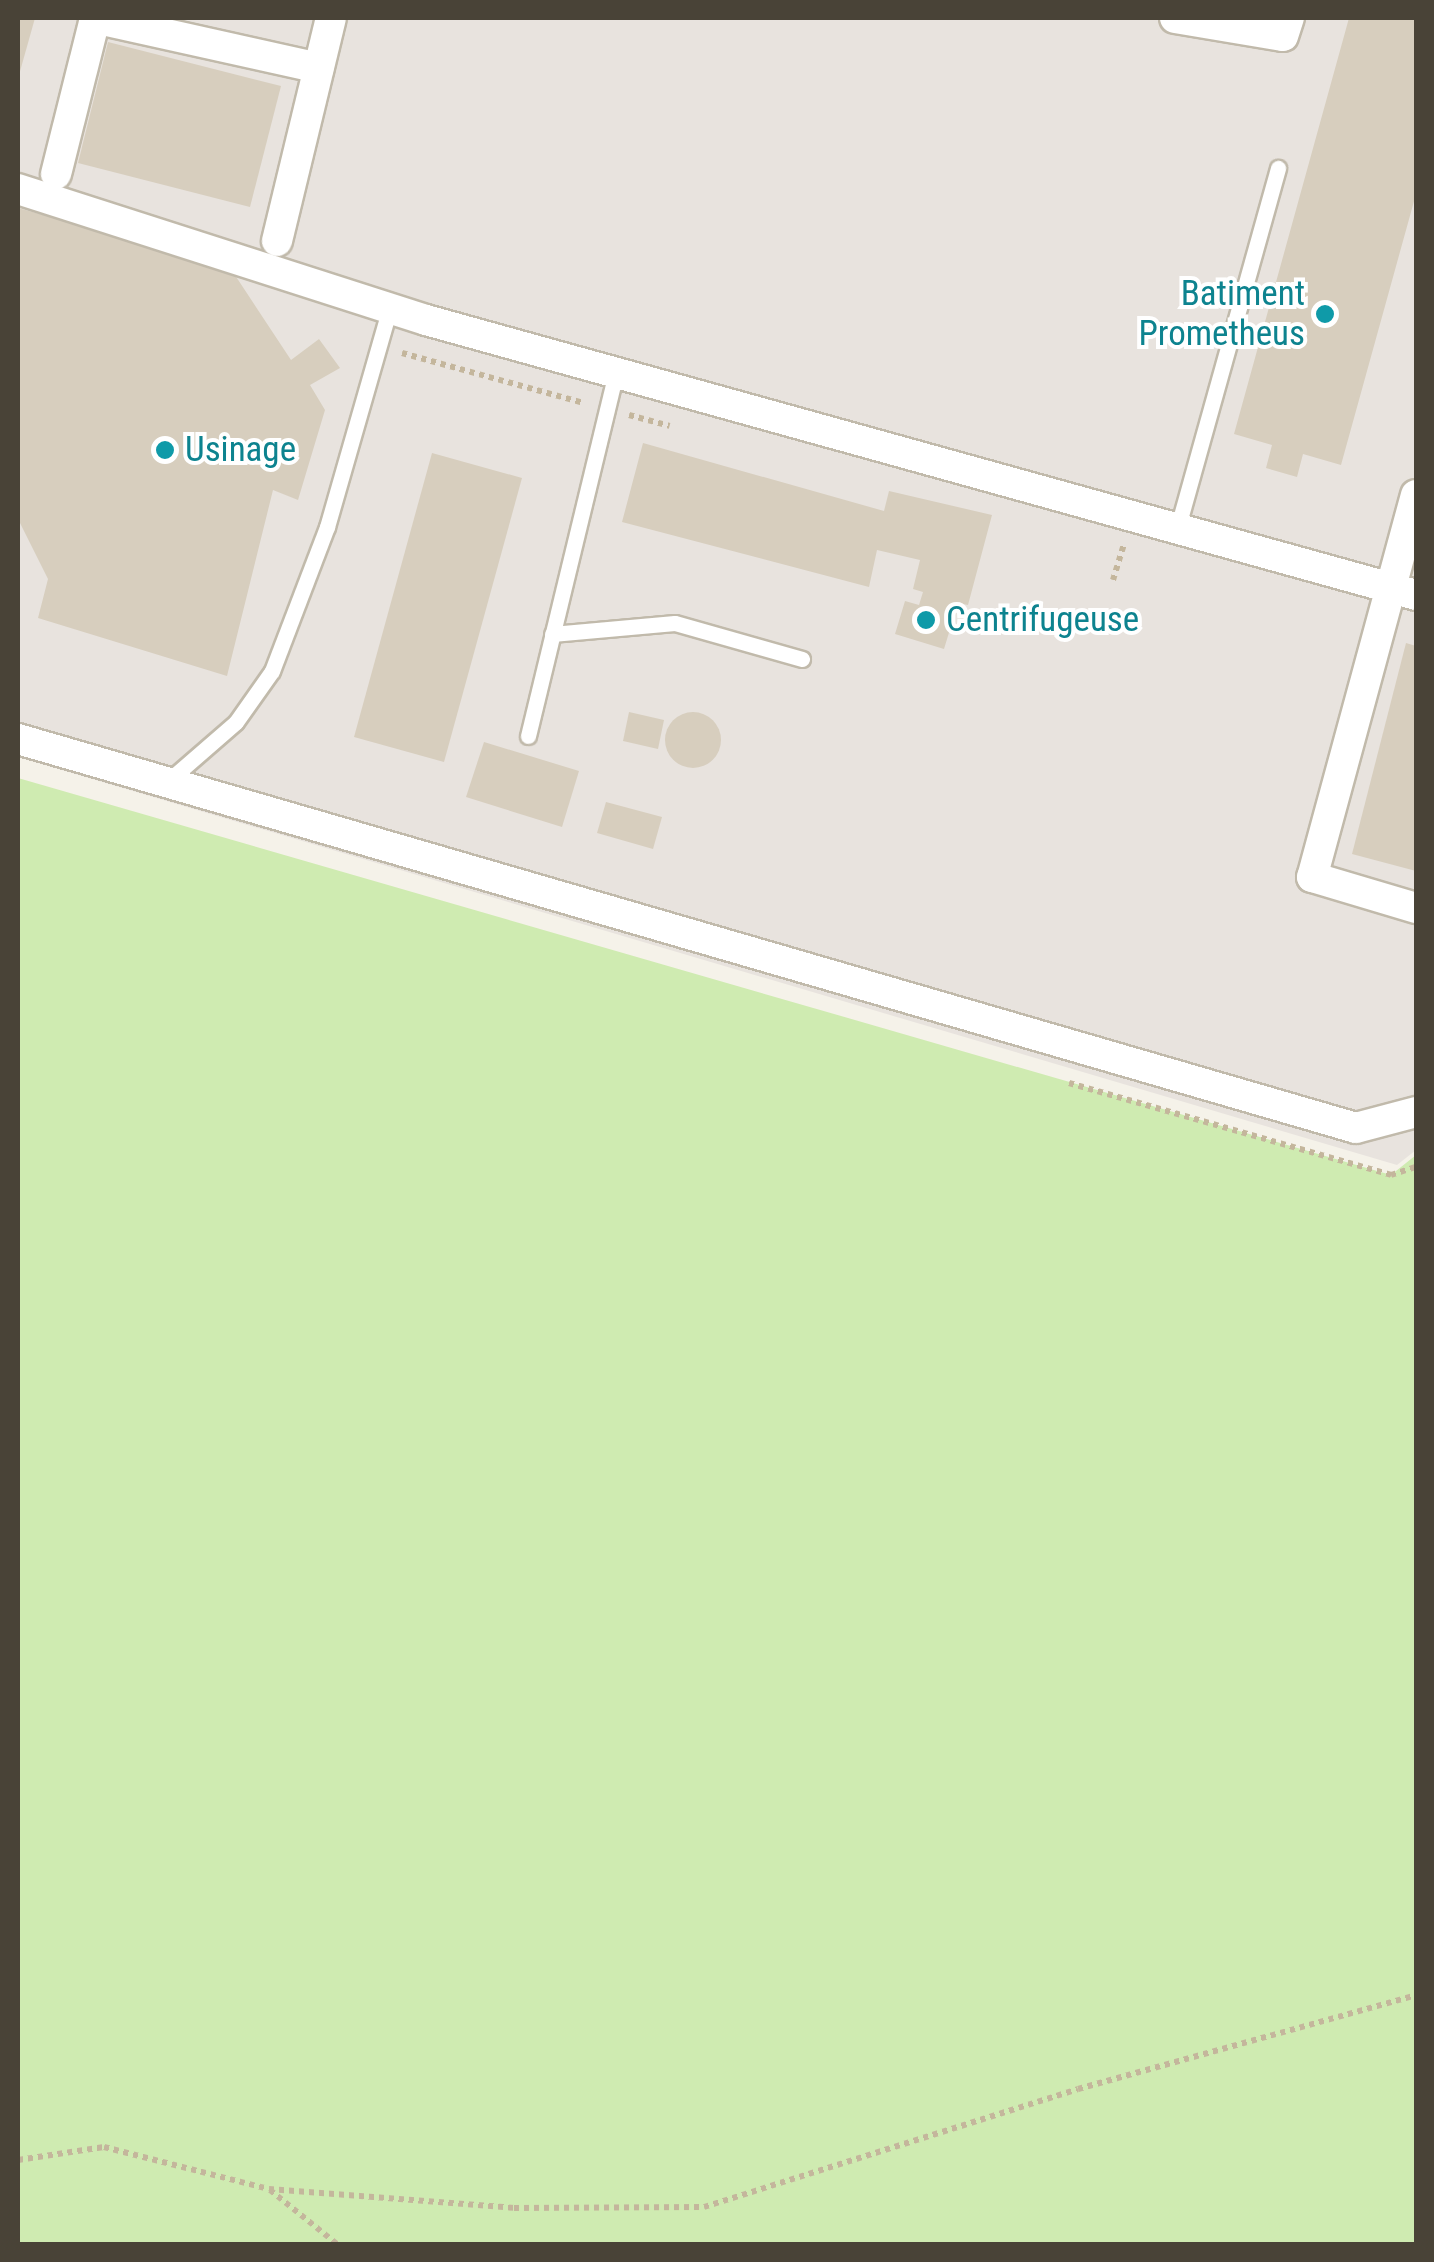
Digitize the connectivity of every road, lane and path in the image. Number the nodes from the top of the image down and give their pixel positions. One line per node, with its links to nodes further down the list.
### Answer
1 (95, 18): 5 (street); 7 (street)
2 (330, 18): 5 (street)
3 (1175, 18): 4 (street)
4 (1289, 18)
5 (319, 68): 9 (street)
6 (1278, 168): 13 (lane)
7 (56, 174)
8 (18, 188): 10 (street)
9 (277, 241)
10 (390, 307): 11 (street); 19 (lane)
11 (616, 372): 13 (street); 15 (lane)
12 (1416, 495): 14 (street)
13 (1176, 534): 14 (street)
14 (1404, 592): 20 (street)
15 (552, 634): 16 (lane); 17 (lane)
16 (802, 659)
17 (528, 736)
18 (18, 738): 19 (street)
19 (168, 782): 21 (street)
20 (1416, 908)
21 (1416, 1112)
22 (1416, 1995): 24 (path)
23 (18, 2160): 24 (path)
24 (269, 2189): 25 (path)
25 (337, 2244)

